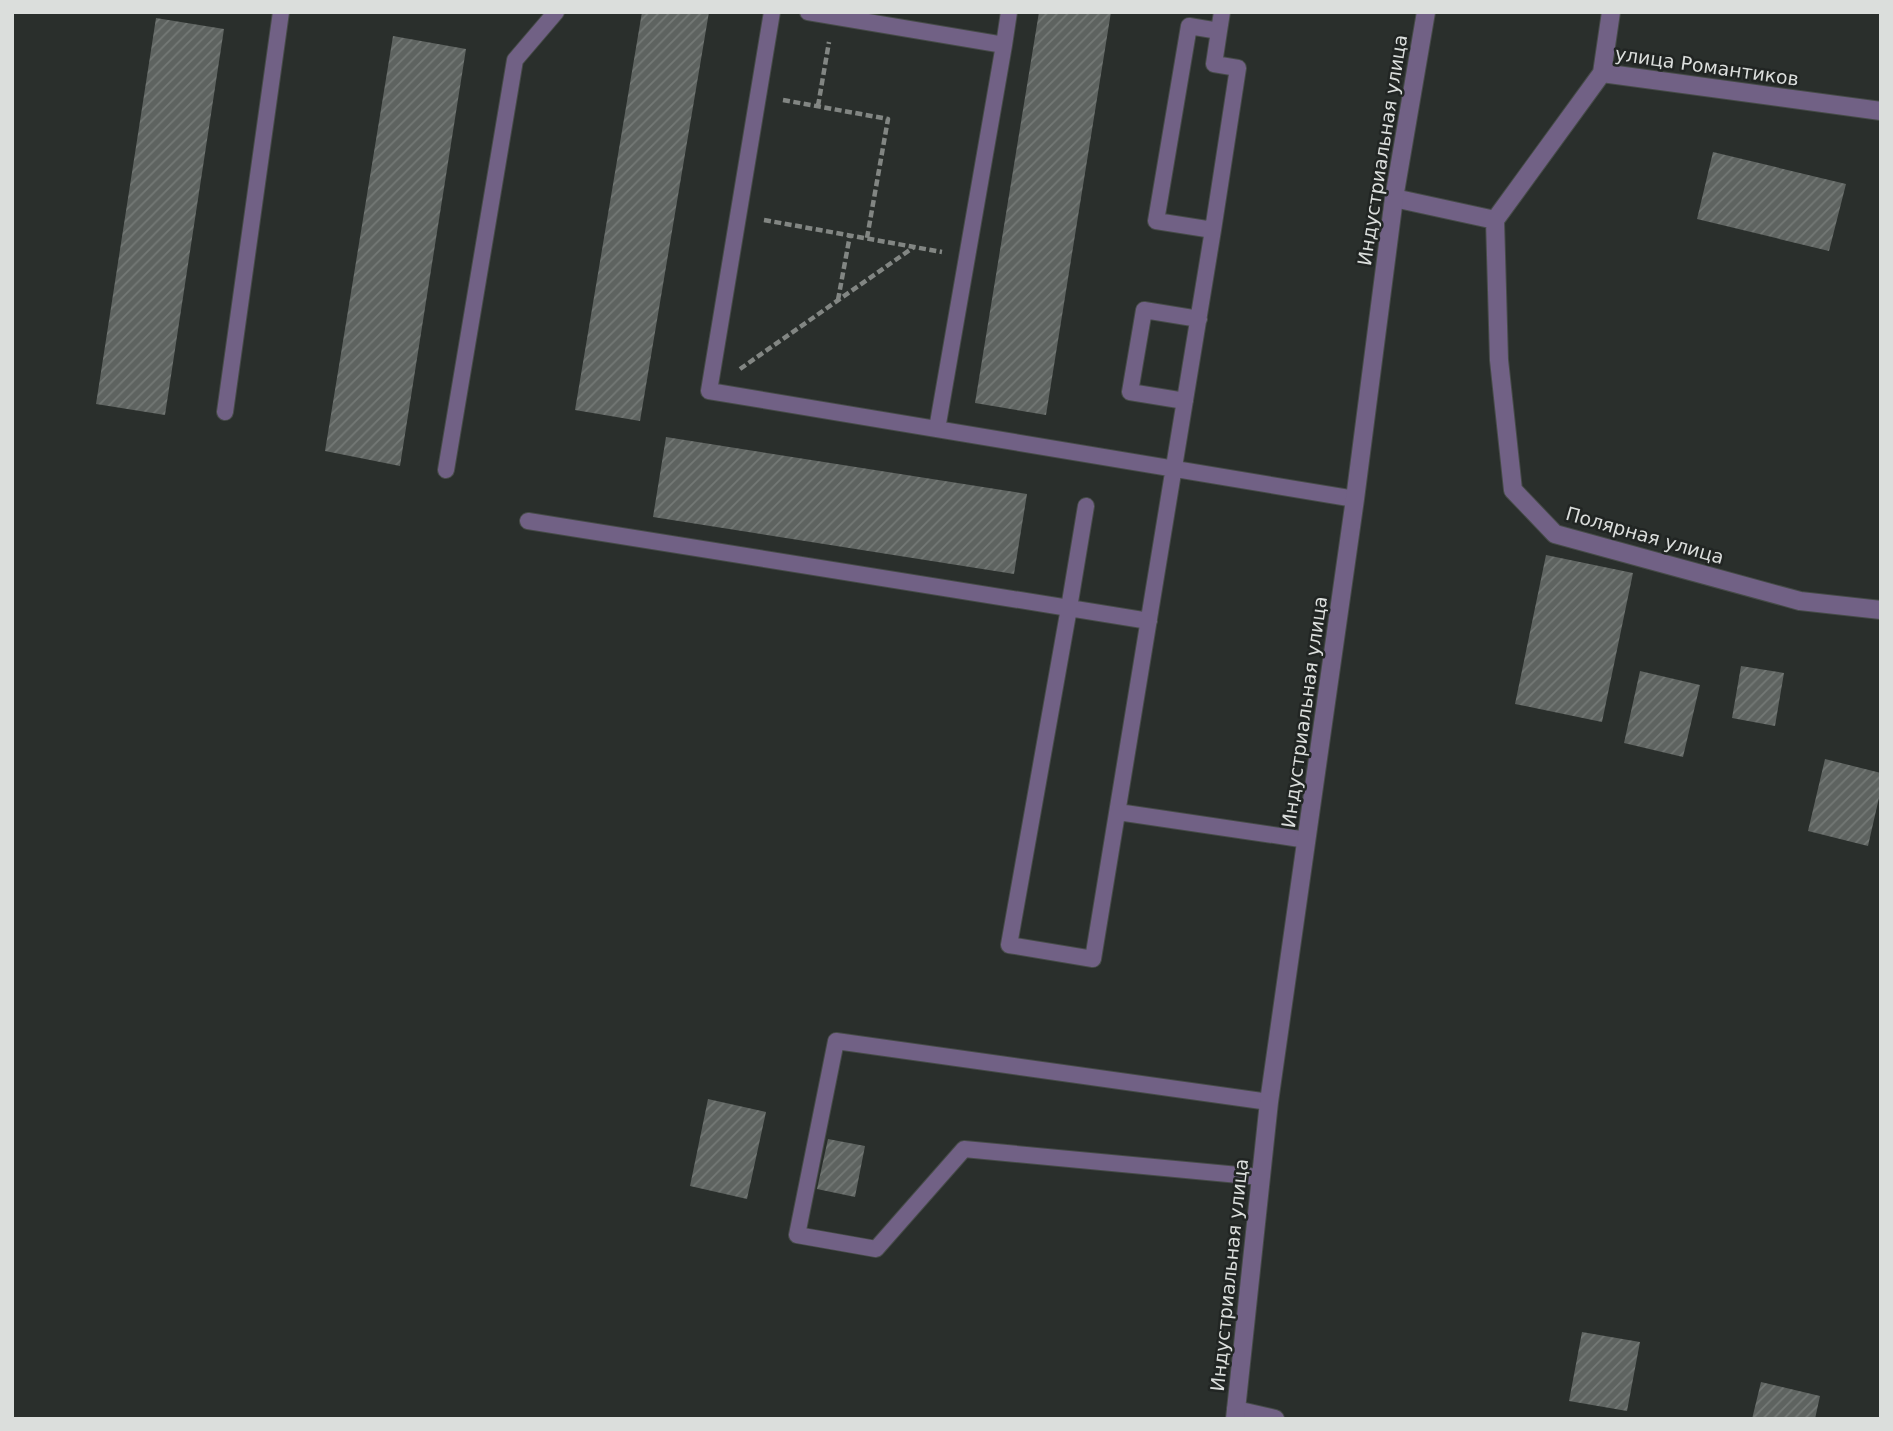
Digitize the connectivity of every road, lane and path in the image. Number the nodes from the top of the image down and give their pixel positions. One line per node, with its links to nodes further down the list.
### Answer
1 (281, 12): 28 (lane)
2 (556, 12): 31 (lane)
3 (772, 12): 13 (lane)
4 (808, 12): 9 (lane)
5 (1009, 12): 11 (lane)
6 (1222, 12): 10 (lane)
7 (1426, 12): 16 (street, Индустриальная улица)
8 (1611, 12): 12 (street)
9 (834, 17): 11 (lane); 14 (path)
10 (1219, 31): 19 (lane); 19 (lane)
11 (1004, 45): 23 (lane)
12 (1602, 73): 15 (street, улица Романтиков); 18 (street, улица Романтиков)
13 (758, 95): 14 (path); 17 (lane)
14 (818, 106): 21 (path)
15 (1881, 111)
16 (1394, 198): 18 (street); 32 (street, Индустриальная улица)
17 (738, 215): 20 (path); 26 (lane)
18 (1494, 220): 36 (street, Полярная улица)
19 (1213, 230): 25 (lane)
20 (850, 235): 21 (path); 24 (path)
21 (867, 238): 22 (path)
22 (915, 247): 23 (path); 24 (path)
23 (967, 256): 29 (lane)
24 (838, 300): 26 (path)
25 (1199, 319): 27 (lane); 27 (lane)
26 (709, 391): 29 (lane)
27 (1185, 401): 30 (lane)
28 (225, 412)
29 (937, 429): 30 (lane)
30 (1174, 468): 32 (lane); 37 (lane)
31 (446, 470)
32 (1355, 499): 39 (street, Индустриальная улица)
33 (1086, 506): 35 (lane)
34 (528, 521): 35 (lane)
35 (1069, 608): 37 (lane); 38 (lane)
36 (1881, 610)
37 (1149, 621): 38 (lane)
38 (1118, 812): 39 (lane)
39 (1307, 840): 40 (street, Индустриальная улица)
40 (1269, 1102): 41 (street, Индустриальная улица); 41 (lane)
41 (1260, 1177): 42 (street, Индустриальная улица)
42 (1235, 1414): 43 (street)
43 (1275, 1419)

